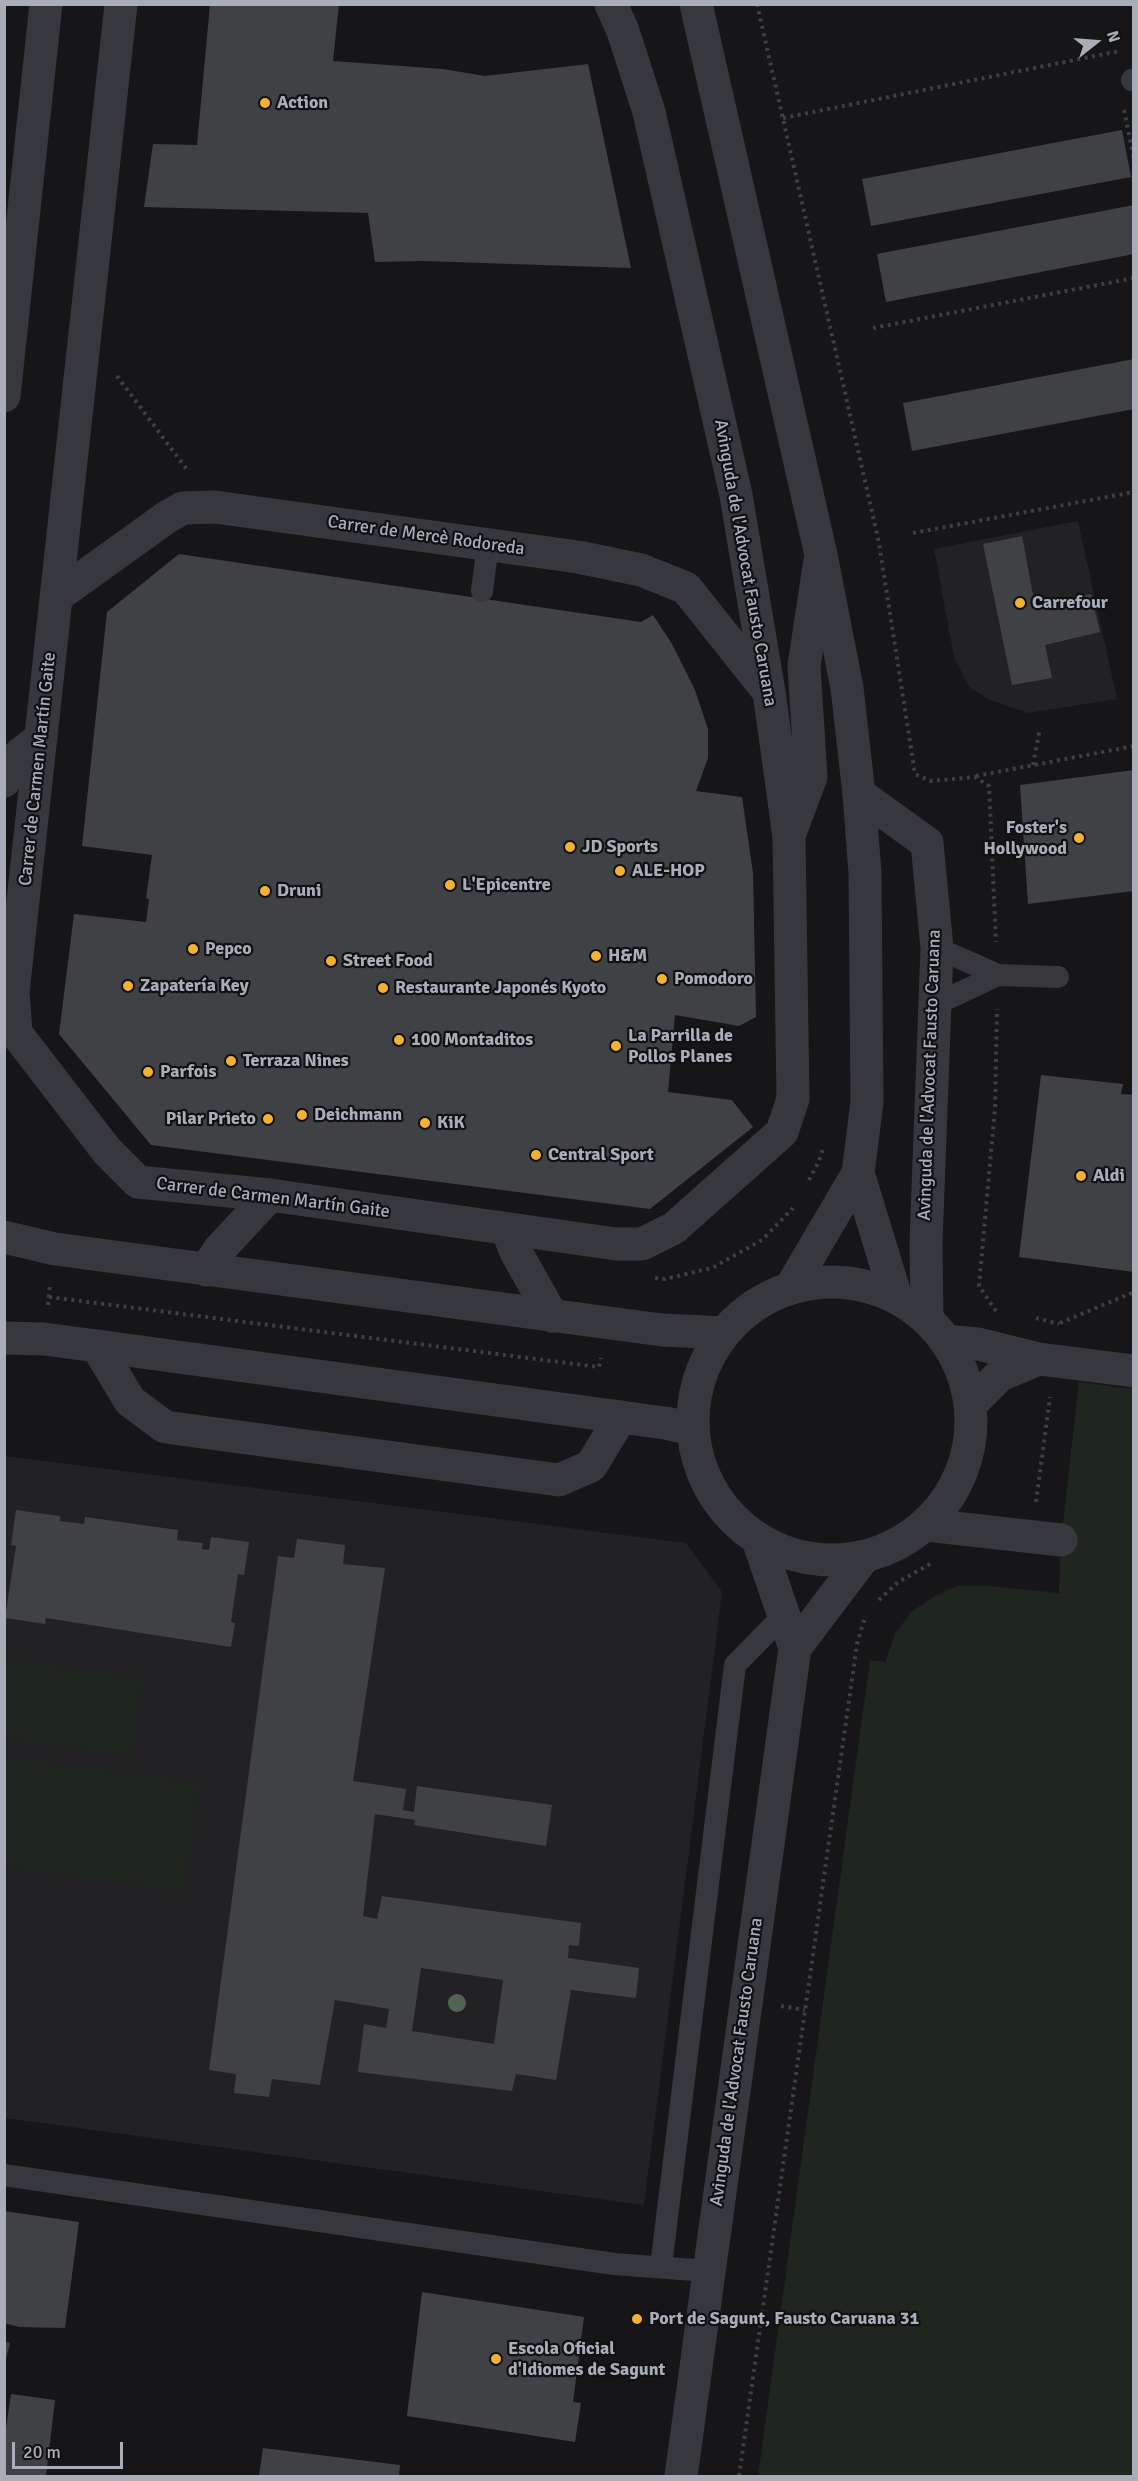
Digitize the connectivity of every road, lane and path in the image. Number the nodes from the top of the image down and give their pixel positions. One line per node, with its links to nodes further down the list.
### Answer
1 (46, 4): 10 (street)
2 (121, 4): 9 (street, Carrer de Carmen Martín Gaite)
3 (612, 4): 18 (street, Avinguda de l'Advocat Fausto Caruana)
4 (696, 4): 15 (street)
5 (1126, 49): 6 (path)
6 (783, 118)
7 (1134, 278): 8 (path)
8 (873, 327)
9 (83, 359): 12 (path); 17 (street, Carrer de Carmen Martín Gaite)
10 (4, 396)
11 (1134, 492): 13 (path)
12 (215, 507): 14 (street, Carrer de Mercè Rodoreda); 17 (street, Carrer de Mercè Rodoreda)
13 (913, 533)
14 (489, 544): 16 (lane); 18 (street, Carrer de Mercè Rodoreda)
15 (821, 555): 25 (street); 26 (street)
16 (482, 591)
17 (57, 596): 20 (street, Carrer de Carmen Martín Gaite)
18 (769, 692): 26 (street, Avinguda de l'Advocat Fausto Caruana)
19 (1040, 728): 22 (path)
20 (41, 738): 24 (street); 35 (street, Carrer de Carmen Martín Gaite)
21 (1134, 746): 22 (path)
22 (1033, 765): 23 (path)
23 (975, 777)
24 (4, 781)
25 (859, 794): 27 (street, Avinguda de l'Advocat Fausto Caruana); 33 (street)
26 (789, 837): 31 (street, Avinguda de l'Advocat Fausto Caruana)
27 (937, 948): 28 (lane); 30 (street, Avinguda de l'Advocat Fausto Caruana)
28 (998, 975): 29 (lane); 30 (lane)
29 (1058, 977)
30 (934, 1005): 49 (street, Avinguda de l'Advocat Fausto Caruana)
31 (782, 1132): 37 (street, Carrer de Carmen Martín Gaite)
32 (825, 1140): 34 (path)
33 (858, 1173): 42 (street); 45 (street)
34 (804, 1189)
35 (270, 1196): 37 (street, Carrer de Carmen Martín Gaite); 40 (street)
36 (794, 1207): 41 (path)
37 (507, 1229): 46 (street)
38 (4, 1238): 39 (street)
39 (55, 1249): 40 (street); 44 (path)
40 (206, 1270): 46 (street)
41 (644, 1277)
42 (791, 1287): 45 (street); 50 (street)
43 (1134, 1292): 48 (path)
44 (49, 1297): 47 (path); 52 (path)
45 (896, 1297): 49 (street)
46 (552, 1316): 47 (street)
47 (606, 1322): 50 (street)
48 (1060, 1323)
49 (936, 1330): 54 (street); 56 (street)
50 (723, 1333): 58 (street)
51 (4, 1338): 52 (street)
52 (44, 1339): 53 (street)
53 (96, 1346): 57 (street); 57 (street)
54 (1039, 1359): 55 (street); 56 (street)
55 (1133, 1371)
56 (970, 1404): 59 (street)
57 (621, 1417): 58 (street)
58 (693, 1429): 60 (street)
59 (927, 1525): 61 (street); 62 (street)
60 (758, 1540): 62 (street); 63 (street, Avinguda de l'Advocat Fausto Caruana)
61 (1062, 1540)
62 (862, 1558): 64 (street, Avinguda de l'Advocat Fausto Caruana)
63 (784, 1615): 64 (street, Avinguda de l'Advocat Fausto Caruana); 66 (lane)
64 (795, 1648): 67 (street, Avinguda de l'Advocat Fausto Caruana)
65 (4, 2175): 66 (lane)
66 (661, 2266): 67 (lane)
67 (707, 2271): 68 (street, Avinguda de l'Advocat Fausto Caruana)
68 (681, 2476)

